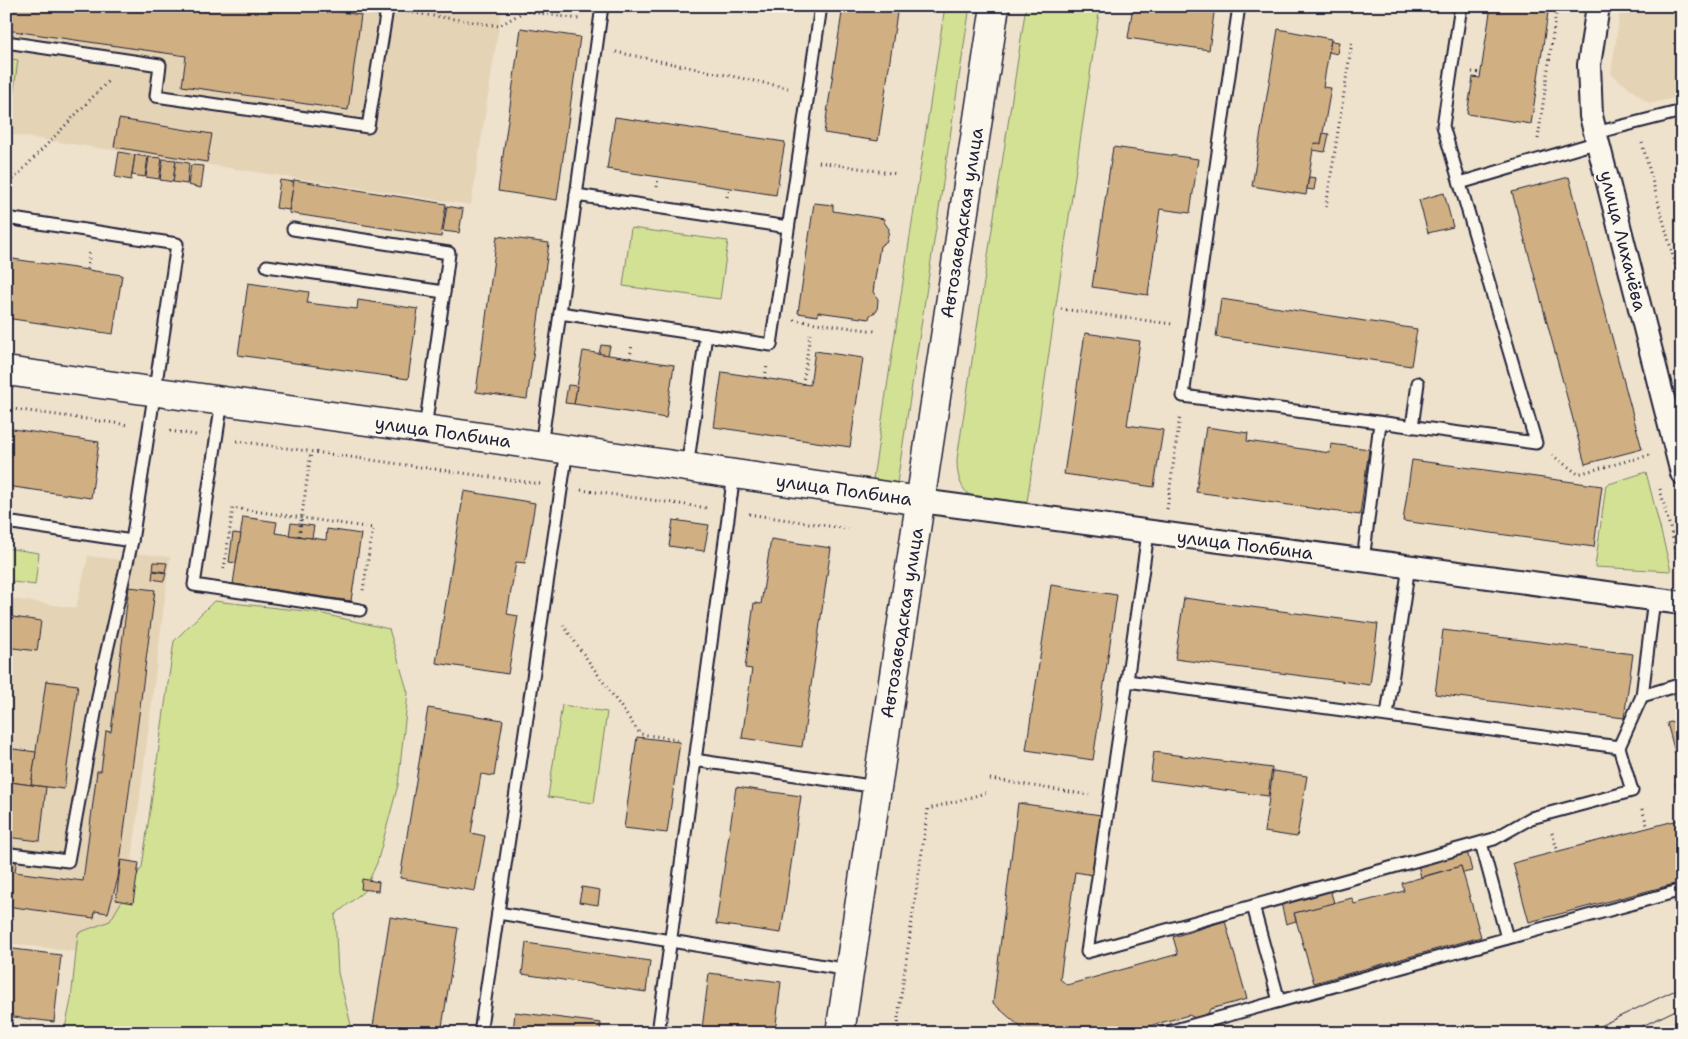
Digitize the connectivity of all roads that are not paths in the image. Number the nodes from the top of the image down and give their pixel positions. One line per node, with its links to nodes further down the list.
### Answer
1 (367, 6): 8 (lane)
2 (602, 6): 12 (lane)
3 (821, 6): 14 (lane)
4 (995, 6): 31 (street, Автозаводская улица)
5 (1239, 6): 24 (lane)
6 (1461, 6): 11 (lane)
7 (1598, 6): 10 (street, улица Лихачёва)
8 (6, 42)
9 (1682, 111): 10 (lane)
10 (1597, 138): 11 (lane); 29 (street, улица Лихачёва)
11 (1460, 183): 25 (lane)
12 (576, 195): 14 (lane); 18 (lane)
13 (6, 218): 22 (lane)
14 (788, 227): 19 (lane)
15 (293, 229): 17 (lane)
16 (267, 266): 17 (lane)
17 (444, 292): 26 (lane)
18 (560, 313): 19 (lane); 27 (lane)
19 (706, 335): 28 (lane)
20 (6, 371): 22 (street, улица Полбина)
21 (1418, 383): 25 (lane)
22 (154, 392): 23 (street, улица Полбина); 34 (lane)
23 (222, 401): 26 (street, улица Полбина); 39 (lane)
24 (1380, 423): 25 (lane); 35 (lane)
25 (1412, 427)
26 (425, 429): 27 (street, улица Полбина)
27 (554, 448): 28 (street, улица Полбина); 51 (lane)
28 (687, 468): 30 (street, улица Полбина)
29 (1682, 473)
30 (734, 474): 31 (street, улица Полбина); 45 (lane)
31 (921, 501): 33 (street, улица Полбина); 46 (street, Автозаводская улица)
32 (6, 522): 34 (lane)
33 (1148, 533): 35 (street, улица Полбина); 40 (lane)
34 (132, 541): 48 (lane)
35 (1363, 561): 36 (street, улица Полбина)
36 (1409, 566): 37 (street, улица Полбина); 43 (lane)
37 (1654, 599): 38 (street, улица Полбина); 42 (lane)
38 (1682, 603)
39 (360, 610)
40 (1127, 681): 43 (lane); 50 (lane)
41 (1682, 684): 42 (lane)
42 (1642, 696): 44 (lane)
43 (1387, 715): 44 (lane)
44 (1619, 747): 47 (lane)
45 (694, 760): 46 (lane); 53 (lane)
46 (877, 787): 54 (street, Автозаводская улица)
47 (1481, 843): 50 (lane); 52 (lane)
48 (11, 854)
49 (1682, 890): 52 (lane)
50 (1253, 906): 55 (lane)
51 (498, 913): 53 (lane); 56 (lane)
52 (1507, 938): 55 (lane)
53 (671, 941): 54 (lane); 57 (lane)
54 (849, 970): 58 (street, Автозаводская улица)
55 (1278, 1001): 59 (lane)
56 (480, 1033)
57 (658, 1033)
58 (840, 1033)
59 (1164, 1033)

